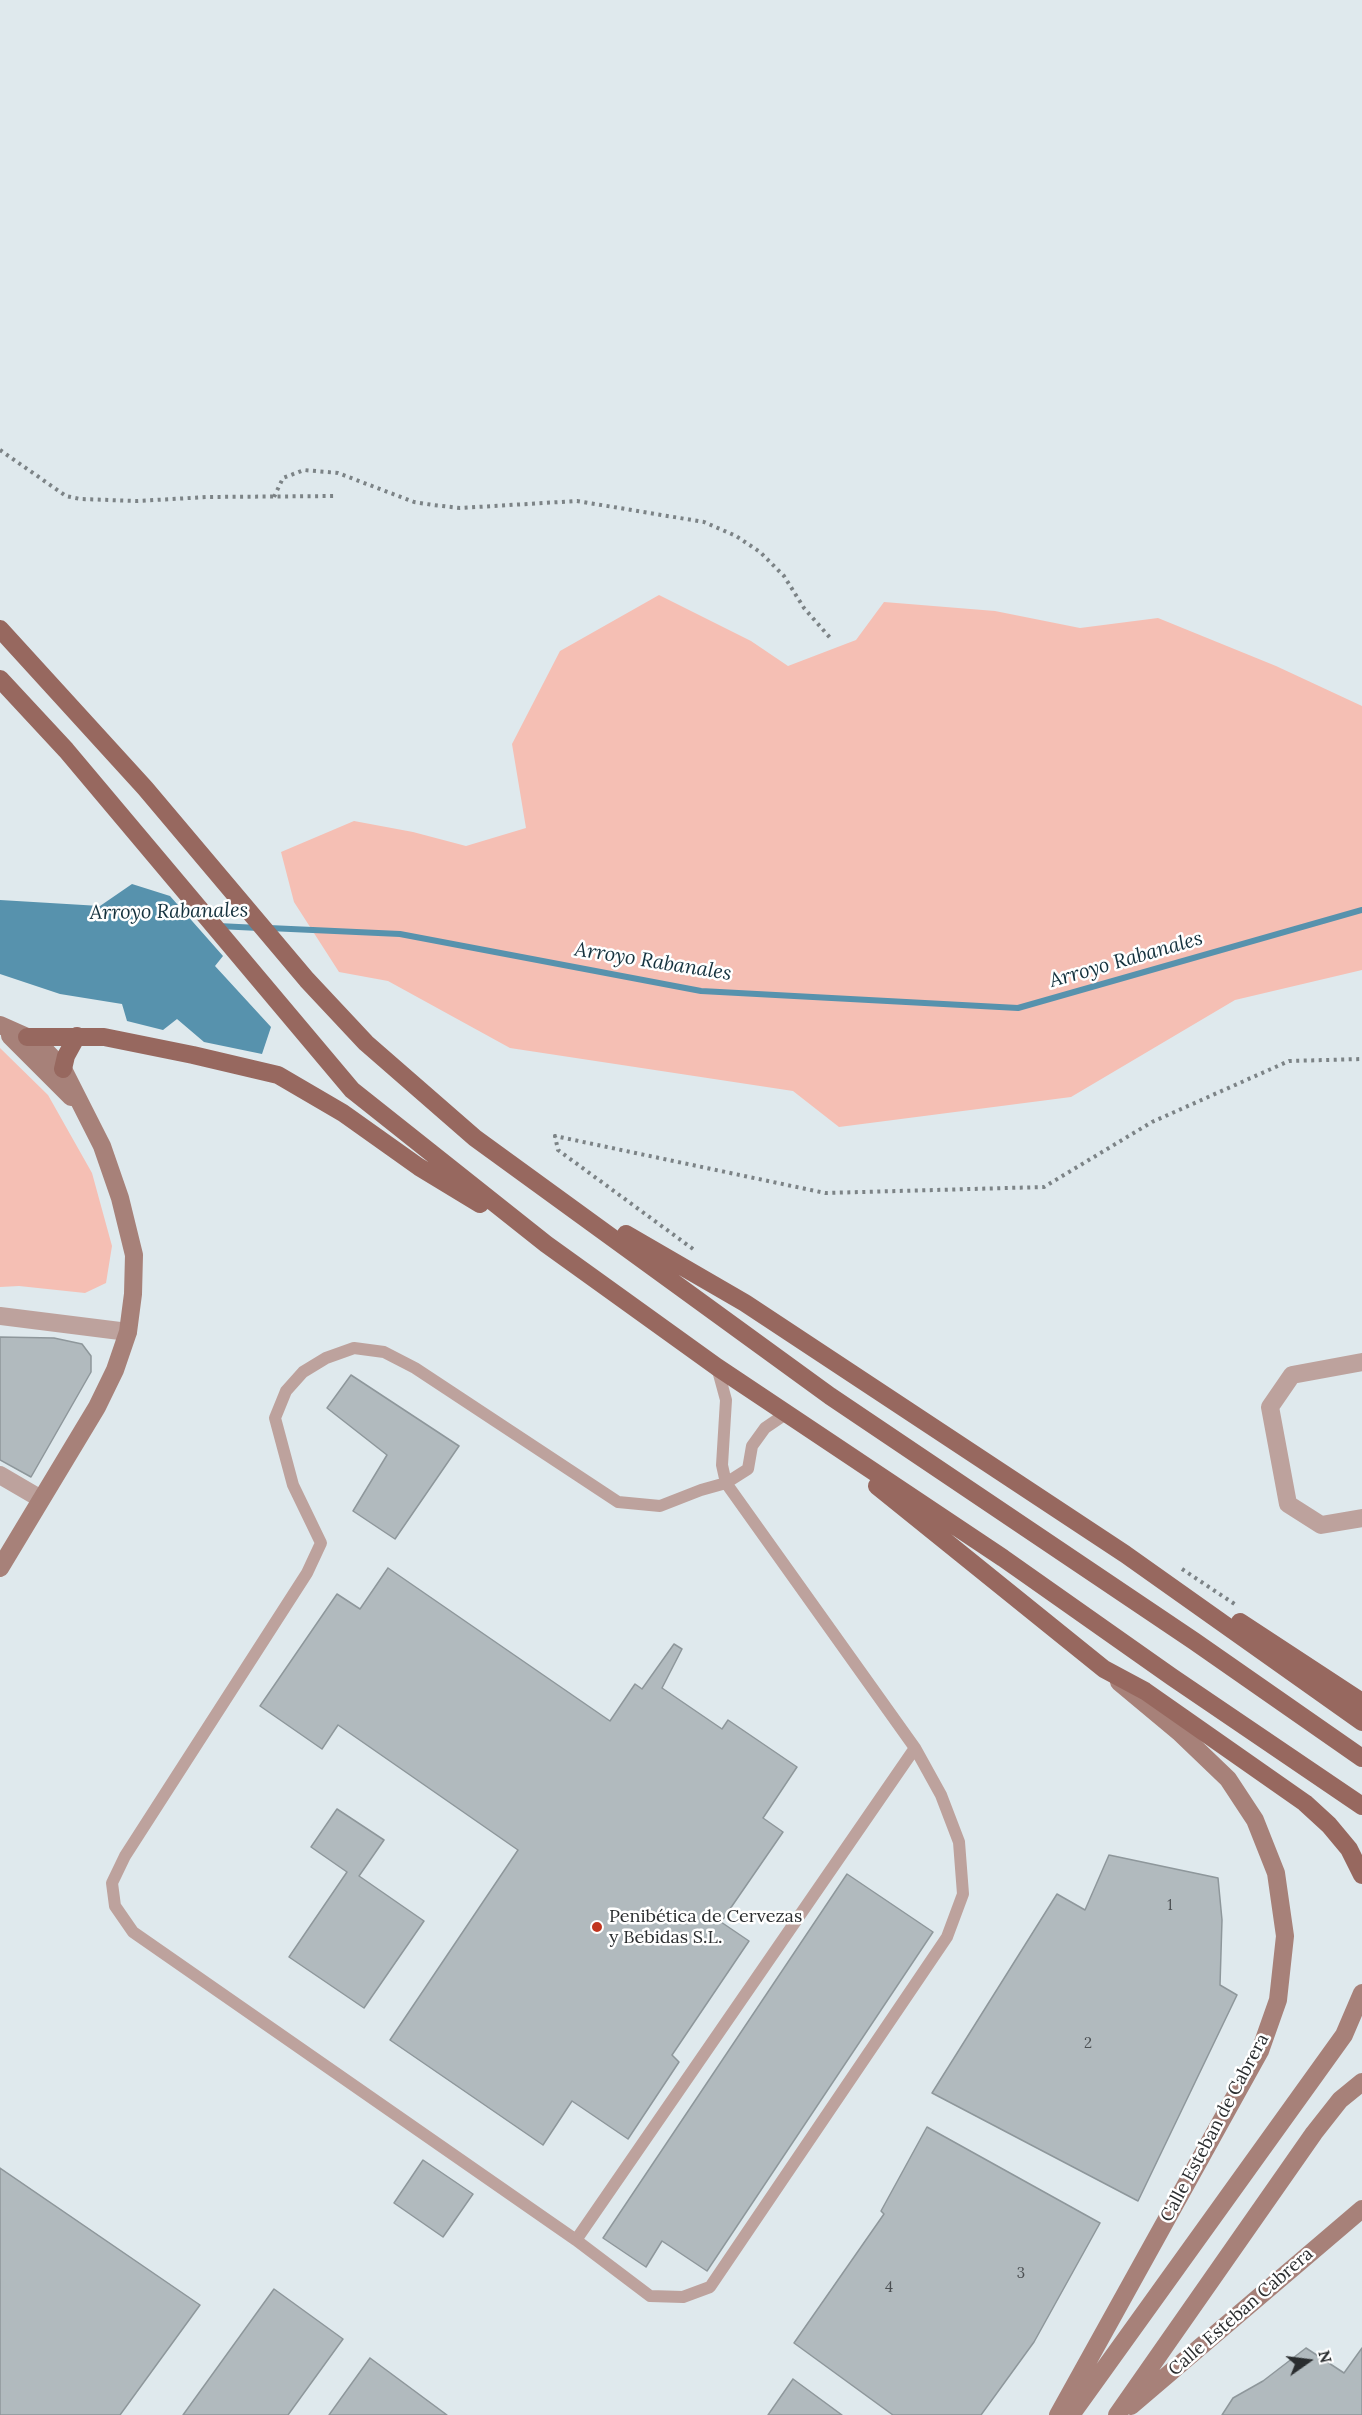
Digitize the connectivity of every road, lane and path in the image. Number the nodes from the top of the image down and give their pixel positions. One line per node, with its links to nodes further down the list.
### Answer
1 (0, 450): 3 (path)
2 (337, 496): 3 (path)
3 (274, 497): 5 (path)
4 (0, 629): 13 (main road)
5 (832, 640)
6 (0, 679): 14 (main road)
7 (0, 1026): 8 (street); 12 (street)
8 (27, 1036): 9 (main road); 11 (street)
9 (77, 1036): 11 (main road); 14 (main road)
10 (1362, 1059): 15 (path)
11 (63, 1069): 12 (street)
12 (84, 1109): 17 (street)
13 (475, 1138): 25 (main road); 31 (main road)
14 (546, 1244): 19 (main road)
15 (699, 1254)
16 (0, 1316): 17 (street)
17 (128, 1332): 23 (street)
18 (1362, 1362): 24 (street)
19 (717, 1367): 20 (main road); 22 (lane)
20 (787, 1413): 22 (lane); 27 (main road); 32 (main road)
21 (0, 1475): 23 (street)
22 (726, 1484): 30 (lane); 37 (lane)
23 (41, 1499): 26 (street)
24 (1362, 1518)
25 (1125, 1554): 28 (main road); 29 (main road)
26 (0, 1568)
27 (1104, 1669): 33 (main road); 38 (street, Calle Esteban de Cabrera)
28 (1362, 1701)
29 (1362, 1722)
30 (915, 1748): 37 (lane); 37 (lane)
31 (1362, 1758)
32 (1362, 1806)
33 (1362, 1875)
34 (1362, 1993): 39 (street, Calle Esteban de Cabrera)
35 (1362, 2082): 40 (street)
36 (1362, 2209): 40 (street, Calle Esteban Cabrera)
37 (576, 2240)
38 (1058, 2415)
39 (1071, 2415)
40 (1119, 2415)

